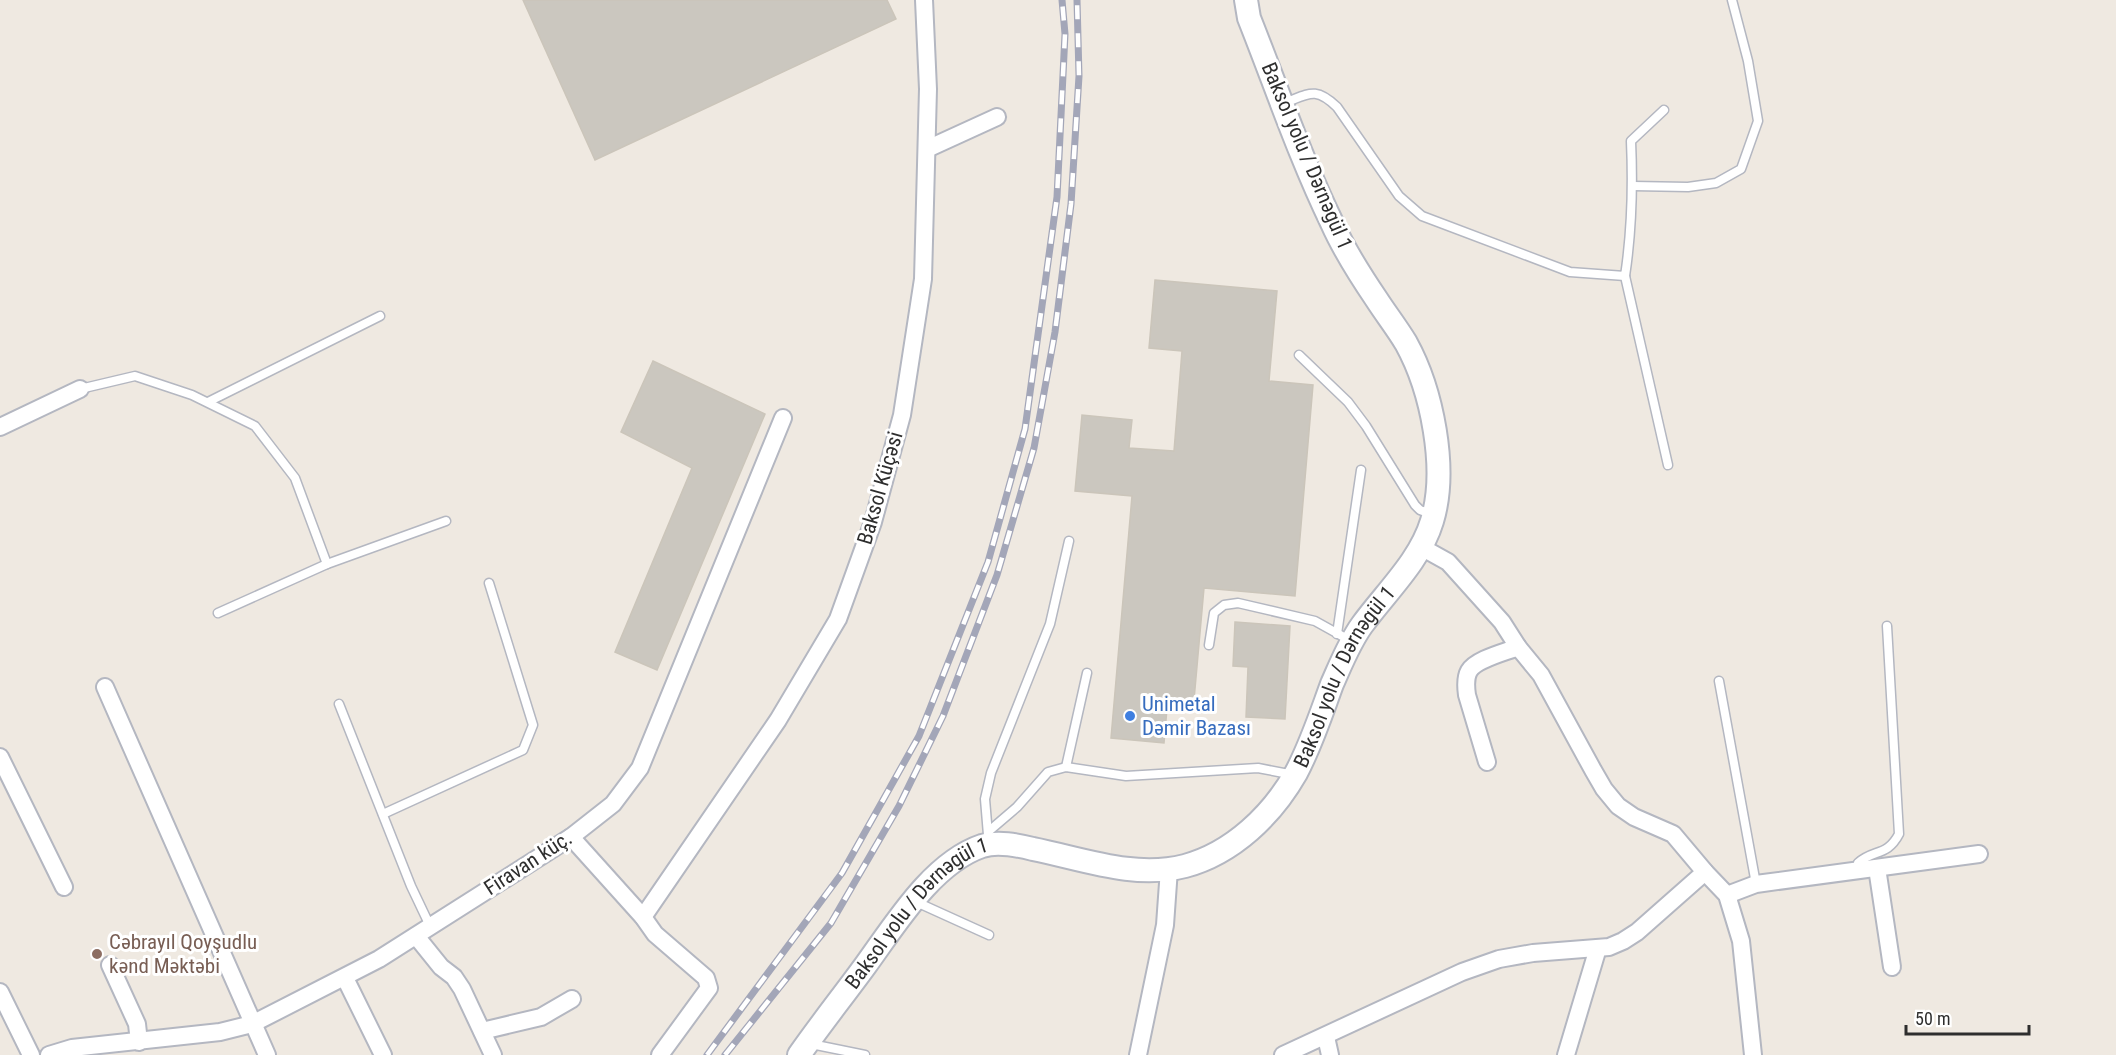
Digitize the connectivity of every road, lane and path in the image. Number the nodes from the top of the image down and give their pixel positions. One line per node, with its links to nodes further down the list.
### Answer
1 (924, 0): 7 (street, Baksol Küçəsi)
2 (1246, 0): 4 (main road, Baksol yolu / Dərnəgül 1)
3 (1732, 0): 8 (lane)
4 (1283, 103): 9 (lane); 18 (main road, Baksol yolu / Dərnəgül 1)
5 (1664, 110): 8 (lane)
6 (997, 117): 7 (street)
7 (927, 149): 49 (street, Baksol Küçəsi)
8 (1633, 186): 9 (lane)
9 (1625, 276): 16 (lane)
10 (380, 316): 13 (lane)
11 (1299, 355): 18 (lane)
12 (80, 389): 13 (lane); 15 (street)
13 (208, 402): 22 (lane)
14 (783, 418): 38 (street, Firavan küç.)
15 (0, 427)
16 (1668, 465)
17 (1361, 470): 26 (lane)
18 (1434, 515): 21 (main road, Baksol yolu / Dərnəgül 1)
19 (446, 521): 22 (lane)
20 (1070, 541): 39 (lane)
21 (1421, 547): 26 (main road, Baksol yolu / Dərnəgül 1); 28 (street)
22 (327, 564): 24 (lane)
23 (489, 583): 37 (lane)
24 (218, 613)
25 (1887, 626): 43 (lane)
26 (1344, 638): 27 (lane); 36 (main road, Baksol yolu / Dərnəgül 1)
27 (1209, 645)
28 (1518, 647): 34 (street); 44 (street)
29 (1087, 673): 35 (lane)
30 (1719, 681): 45 (lane)
31 (105, 687): 59 (street)
32 (339, 704): 37 (lane)
33 (0, 757): 46 (street)
34 (1487, 762)
35 (1066, 767): 36 (lane); 39 (lane)
36 (1295, 775): 42 (main road, Baksol yolu / Dərnəgül 1)
37 (383, 814): 50 (lane)
38 (571, 837): 49 (street); 50 (street, Firavan küç.)
39 (987, 838): 42 (main road, Baksol yolu / Dərnəgül 1); 48 (main road, Baksol yolu / Dərnəgül 1)
40 (1979, 854): 41 (street)
41 (1877, 868): 43 (street); 55 (street)
42 (1169, 869): 71 (street)
43 (1857, 871): 45 (street)
44 (1705, 872): 47 (street); 53 (street)
45 (1756, 884): 47 (street)
46 (64, 886)
47 (1727, 895): 75 (street)
48 (914, 900): 51 (lane); 63 (main road, Baksol yolu / Dərnəgül 1)
49 (643, 917): 69 (street)
50 (430, 926): 52 (street, Firavan küç.)
51 (989, 934)
52 (416, 936): 56 (street, Firavan küç.); 60 (street)
53 (1598, 948): 61 (street); 74 (street)
54 (110, 964): 62 (street)
55 (1892, 967)
56 (345, 978): 59 (street, Firavan küç.); 67 (street)
57 (0, 992): 64 (street)
58 (572, 999): 60 (street)
59 (252, 1024): 62 (street, Firavan küç.); 66 (street)
60 (482, 1031): 68 (street)
61 (1326, 1037): 72 (street); 73 (street)
62 (139, 1042): 65 (street, Firavan küç.)
63 (803, 1049): 70 (lane)
64 (32, 1055)
65 (49, 1055)
66 (267, 1055)
67 (382, 1055)
68 (494, 1055)
69 (660, 1055)
70 (865, 1055)
71 (1138, 1055)
72 (1283, 1055)
73 (1330, 1055)
74 (1566, 1055)
75 (1753, 1055)

